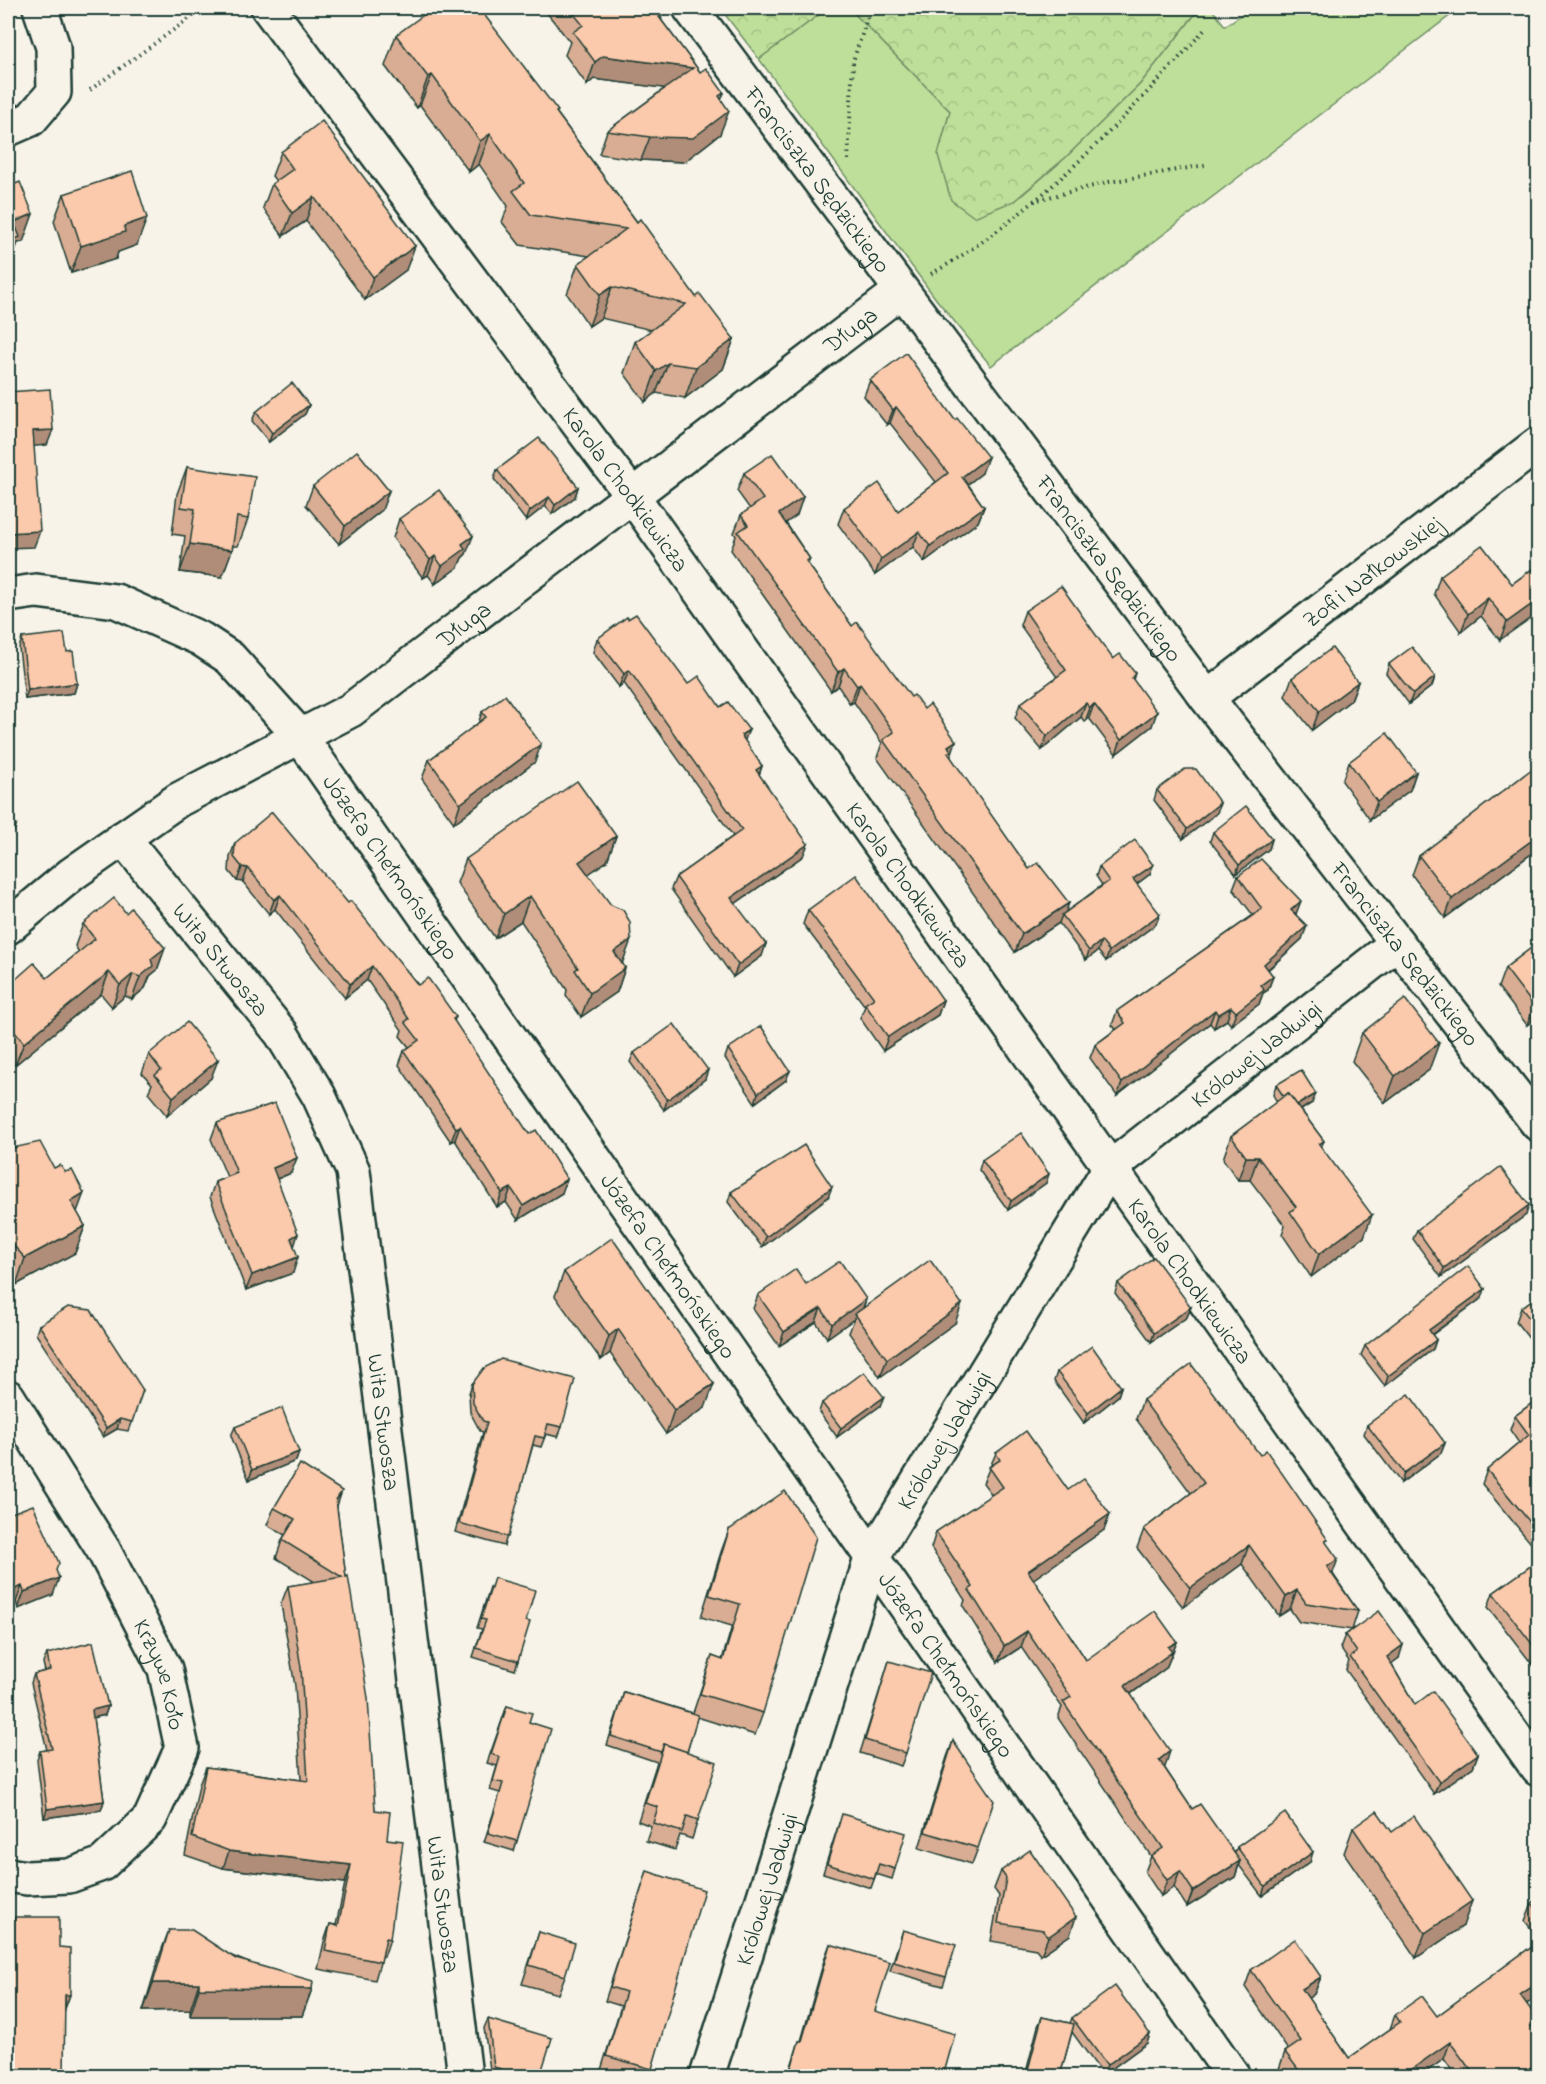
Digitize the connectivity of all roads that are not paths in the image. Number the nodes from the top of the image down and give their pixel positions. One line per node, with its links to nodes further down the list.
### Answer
1 (39, 8): 4 (street)
2 (268, 8): 7 (street, Karola Chodkiewicza)
3 (690, 8): 5 (street, Franciszka Sędzickiego)
4 (8, 129)
5 (901, 291): 7 (street, Długa); 9 (street, Franciszka Sędzickiego)
6 (1539, 444): 9 (street, Zofii Nałkowskiej)
7 (633, 497): 10 (street, Długa); 15 (street, Karola Chodkiewicza)
8 (8, 595): 10 (street, Józefa Chełmońskiego)
9 (1207, 698): 13 (street, Franciszka Sędzickiego)
10 (300, 736): 11 (street, Długa); 17 (street, Józefa Chełmońskiego)
11 (123, 838): 12 (street, Długa); 20 (street, Wita Stwosza)
12 (8, 927)
13 (1397, 943): 14 (street, Franciszka Sędzickiego); 15 (street, Królowej Jadwigi)
14 (1539, 1124)
15 (1110, 1169): 17 (street, Królowej Jadwigi); 18 (street, Karola Chodkiewicza)
16 (8, 1398): 19 (street, Krzywe Koło)
17 (871, 1559): 21 (street, Królowej Jadwigi); 22 (street, Józefa Chełmońskiego)
18 (1539, 1769)
19 (8, 1875)
20 (465, 2076)
21 (707, 2076)
22 (1233, 2076)

